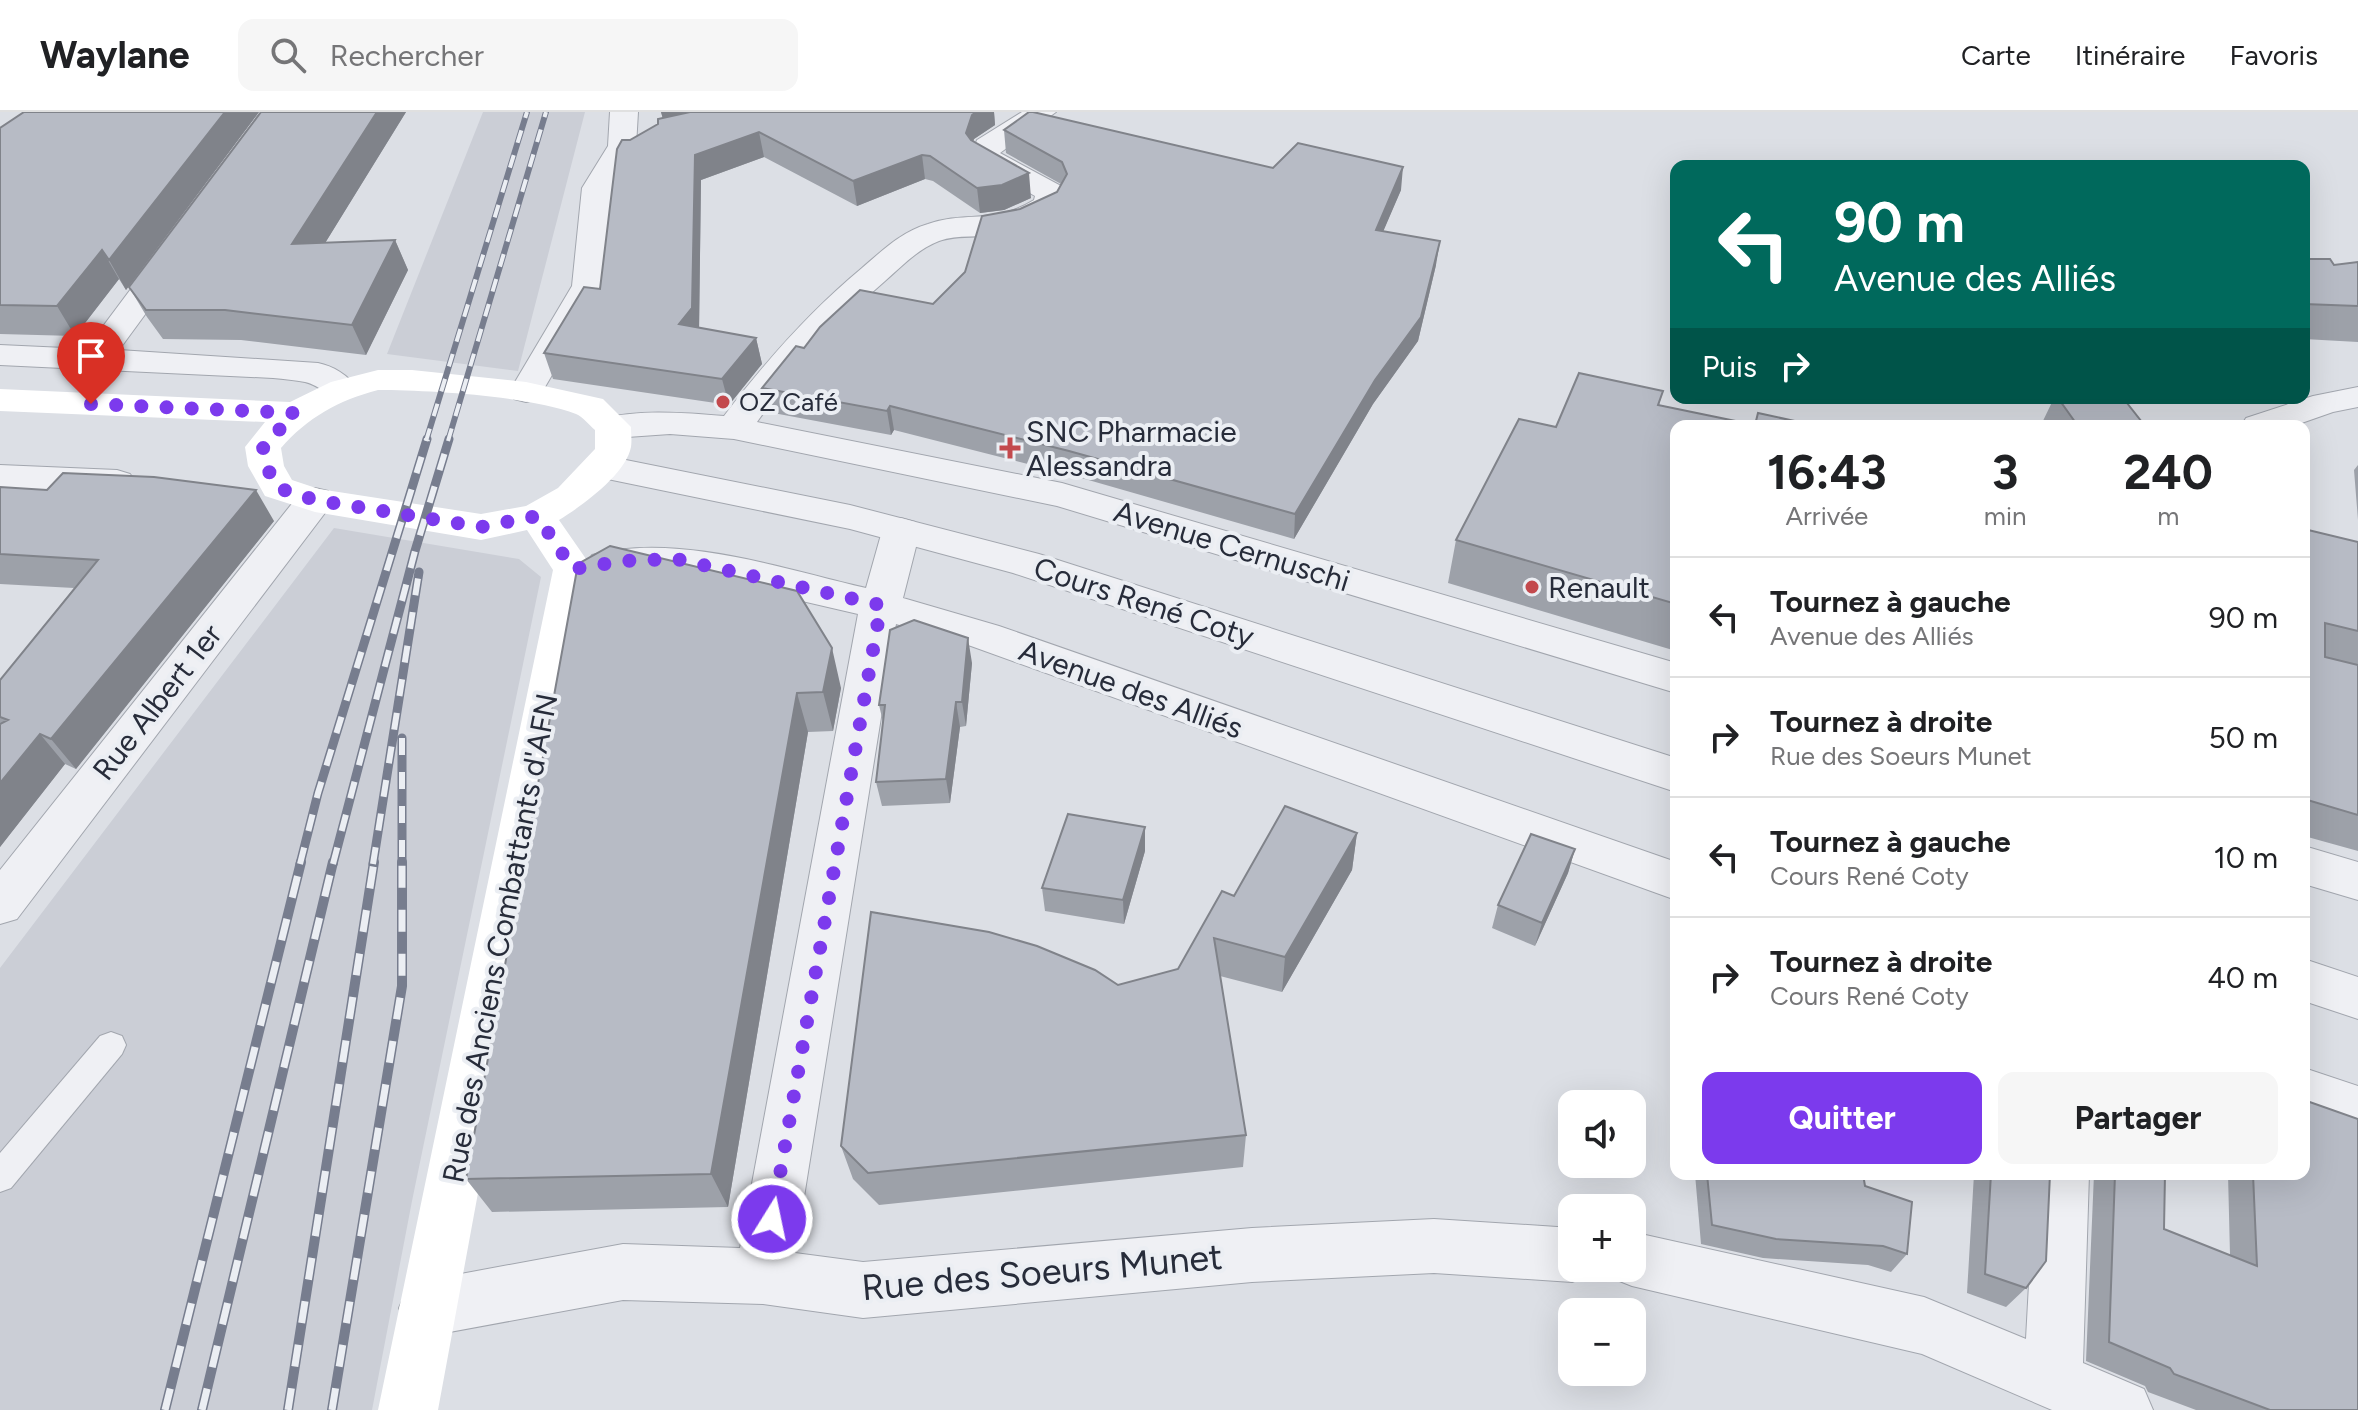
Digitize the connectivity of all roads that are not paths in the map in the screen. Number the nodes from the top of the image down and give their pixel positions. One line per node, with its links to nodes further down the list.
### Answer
1 (624, 112): 7 (street)
2 (1042, 112): 14 (street)
3 (195, 224): 5 (street)
4 (0, 355): 5 (street)
5 (95, 360): 6 (street)
6 (340, 388): 7 (main road); 10 (main road)
7 (526, 392): 13 (main road)
8 (2358, 397): 11 (street)
9 (0, 400): 10 (main road)
10 (295, 413): 15 (main road)
11 (2276, 420)
12 (0, 427): 15 (main road)
13 (613, 427): 14 (street, Avenue Cernuschi); 16 (main road)
14 (734, 428): 24 (street, Avenue Cernuschi)
15 (263, 447): 19 (main road)
16 (601, 467): 20 (main road); 21 (street, Cours René Coty)
17 (0, 477): 18 (street)
18 (148, 483)
19 (279, 495): 20 (main road); 29 (street, Rue Albert 1er)
20 (537, 516): 22 (main road)
21 (901, 531): 23 (street); 25 (street, Cours René Coty)
22 (573, 569): 23 (street, Avenue des Alliés); 40 (main road, Rue des Anciens Combattants d'AFN)
23 (881, 605): 27 (street, Avenue des Alliés); 39 (street)
24 (1670, 676)
25 (1670, 773)
26 (2310, 867): 28 (street)
27 (1670, 879)
28 (2358, 881)
29 (0, 905)
30 (2310, 982): 31 (street)
31 (2358, 998)
32 (111, 1045): 35 (lane)
33 (2310, 1093): 34 (street)
34 (2358, 1110)
35 (0, 1177)
36 (2062, 1180): 41 (street)
37 (1558, 1254): 39 (street, Rue des Soeurs Munet)
38 (1646, 1262): 41 (street)
39 (763, 1276): 40 (street, Rue des Soeurs Munet)
40 (428, 1308): 42 (main road)
41 (2053, 1379): 43 (street)
42 (408, 1410)
43 (2123, 1410)

